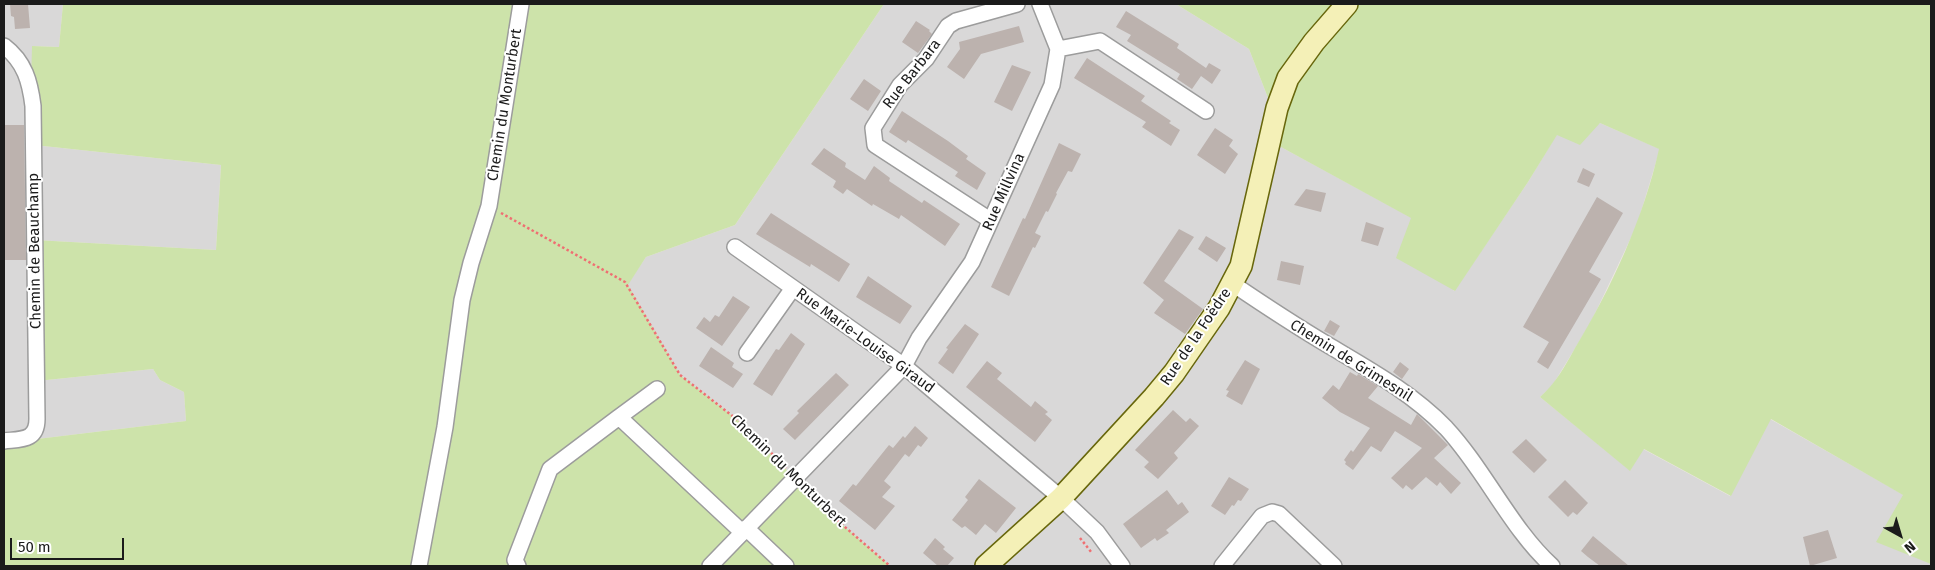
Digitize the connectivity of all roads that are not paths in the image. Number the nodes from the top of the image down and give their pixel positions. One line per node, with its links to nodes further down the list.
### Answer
1 (521, 4): 19 (street, Chemin du Monturbert)
2 (1017, 4): 8 (street, Rue Barbara)
3 (1040, 4): 6 (street)
4 (1347, 4): 10 (street, Rue de la Foëdre)
5 (4, 46): 16 (street, Chemin de Beauchamp)
6 (1058, 49): 7 (street); 8 (street, Rue Millvina)
7 (1206, 111)
8 (990, 220): 13 (street, Rue Millvina)
9 (735, 246): 11 (street, Rue Marie-Louise Giraud)
10 (1232, 284): 17 (street, Rue de la Foëdre); 27 (street, Chemin de Grimesnil)
11 (793, 288): 12 (street); 13 (street, Rue Marie-Louise Giraud)
12 (747, 353)
13 (904, 366): 17 (street, Rue Marie-Louise Giraud); 18 (street, Rue Millvina)
14 (657, 389): 15 (street)
15 (619, 416): 18 (street); 20 (street)
16 (4, 441)
17 (1061, 498): 23 (street, Rue de la Foëdre); 24 (street, Rue Marie-Louise Giraud)
18 (744, 530): 21 (street, Rue Millvina); 22 (street)
19 (419, 566)
20 (518, 566)
21 (710, 566)
22 (786, 566)
23 (986, 566)
24 (1122, 566)
25 (1222, 566): 26 (street)
26 (1334, 566)
27 (1552, 566)

